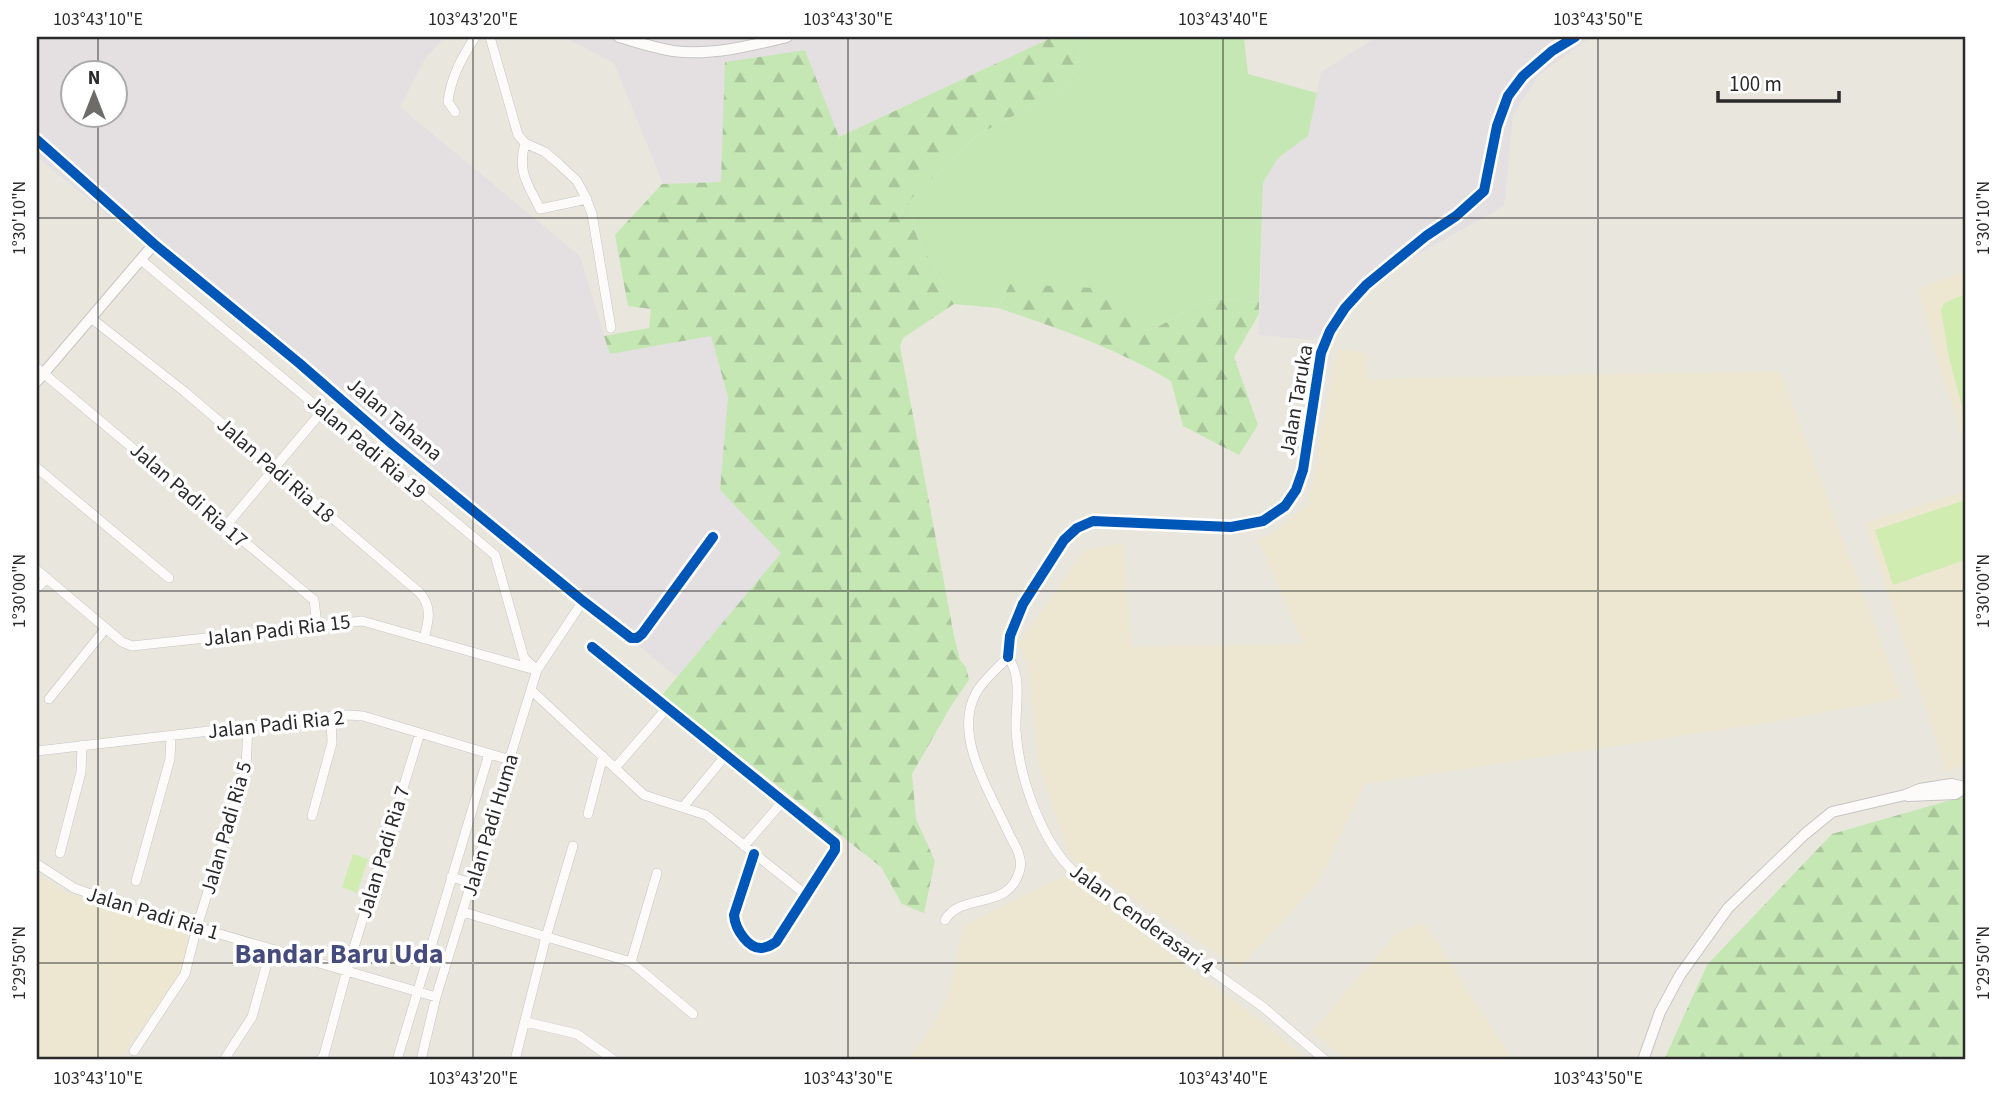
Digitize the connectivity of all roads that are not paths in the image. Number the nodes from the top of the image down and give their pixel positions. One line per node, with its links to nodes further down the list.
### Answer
1 (475, 37): 6 (street)
2 (491, 37): 8 (street)
3 (619, 37): 4 (street)
4 (787, 37)
5 (1575, 37): 29 (street, Jalan Taruka)
6 (455, 112)
7 (37, 140): 10 (street, Jalan Tahana)
8 (525, 143): 9 (street); 9 (street)
9 (586, 199): 13 (street)
10 (154, 244): 11 (street); 24 (street, Jalan Tahana)
11 (141, 260): 12 (street); 15 (street, Jalan Padi Ria 19)
12 (91, 318): 14 (street); 17 (street, Jalan Padi Ria 18)
13 (611, 328)
14 (39, 374): 18 (street, Jalan Padi Ria 17)
15 (323, 410): 17 (street); 30 (street, Jalan Padi Ria 19)
16 (37, 468): 22 (street)
17 (274, 468): 18 (street); 27 (street, Jalan Padi Ria 18)
18 (225, 527): 25 (street, Jalan Padi Ria 17)
19 (713, 537): 24 (street, Jalan Tahana)
20 (37, 570): 21 (street, Jalan Padi Ria 15)
21 (42, 578): 23 (street); 26 (street, Jalan Padi Ria 15)
22 (169, 578)
23 (37, 588)
24 (583, 601): 30 (street, Jalan Padi Huma)
25 (317, 625): 26 (street, Jalan Padi Ria 15); 27 (street, Jalan Padi Ria 15)
26 (106, 628): 32 (street)
27 (424, 639): 30 (street, Jalan Padi Ria 15)
28 (592, 647): 33 (street)
29 (1008, 657): 61 (street); 78 (street, Jalan Cenderasari 4)
30 (537, 670): 31 (street, Jalan Padi Huma)
31 (531, 690): 42 (street); 43 (street, Jalan Padi Huma)
32 (48, 699)
33 (667, 708): 41 (street); 44 (street)
34 (331, 716): 35 (street, Jalan Padi Ria 2); 36 (street, Jalan Padi Ria 2); 49 (street)
35 (248, 727): 37 (street, Jalan Padi Ria 2); 62 (street, Jalan Padi Ria 5)
36 (420, 733): 40 (street, Jalan Padi Ria 2); 66 (street, Jalan Padi Ria 7)
37 (170, 736): 38 (street, Jalan Padi Ria 2); 57 (street)
38 (82, 745): 39 (street, Jalan Padi Ria 2); 52 (street)
39 (37, 751)
40 (489, 754): 43 (street, Jalan Padi Ria 2); 56 (street, Jalan Padi Huma)
41 (726, 755): 46 (street); 47 (street)
42 (603, 756): 44 (street); 48 (street)
43 (510, 760): 58 (street, Jalan Padi Huma)
44 (615, 768): 47 (street)
45 (1959, 788): 79 (street)
46 (783, 800): 51 (street); 59 (street)
47 (683, 807): 51 (street)
48 (588, 814)
49 (312, 816)
50 (573, 846): 63 (street)
51 (744, 846): 53 (street)
52 (60, 853)
53 (754, 853): 59 (street); 59 (street)
54 (37, 864): 62 (street, Jalan Padi Ria 1)
55 (657, 873): 65 (street)
56 (451, 877): 58 (street); 67 (street, Jalan Padi Huma)
57 (136, 881)
58 (472, 883): 60 (street, Jalan Padi Huma)
59 (805, 894)
60 (463, 912): 63 (street); 68 (street, Jalan Padi Huma)
61 (945, 920)
62 (197, 928): 64 (street, Jalan Padi Ria 1); 71 (street, Jalan Padi Ria 5)
63 (546, 937): 65 (street); 70 (street)
64 (271, 949): 66 (street, Jalan Padi Ria 1); 72 (street)
65 (631, 962): 69 (street)
66 (346, 970): 67 (street, Jalan Padi Ria 1); 73 (street, Jalan Padi Ria 7)
67 (417, 992): 68 (street, Jalan Padi Ria 1); 74 (street, Jalan Padi Huma)
68 (436, 997): 75 (street, Jalan Padi Huma)
69 (693, 1014)
70 (526, 1022): 76 (street); 77 (street)
71 (134, 1051)
72 (224, 1060)
73 (320, 1060)
74 (397, 1060)
75 (421, 1060)
76 (515, 1060)
77 (614, 1060)
78 (1325, 1060)
79 (1643, 1060)

